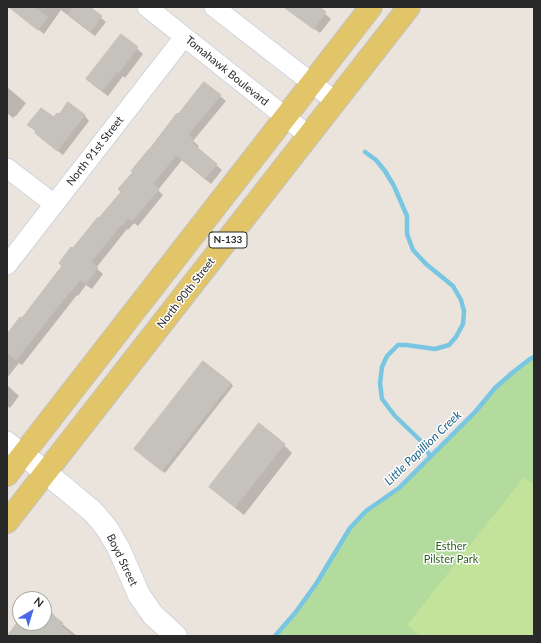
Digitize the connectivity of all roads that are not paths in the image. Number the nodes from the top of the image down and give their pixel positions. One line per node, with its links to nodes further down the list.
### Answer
1 (147, 7): 5 (street, Tomahawk Boulevard)
2 (214, 7): 6 (street)
3 (371, 7): 6 (main road, N-133)
4 (409, 7): 7 (main road, North 90th Street / N-133)
5 (184, 37): 8 (street, Tomahawk Boulevard); 11 (street, North 91st Street)
6 (311, 83): 7 (street); 8 (main road, N-133)
7 (335, 101): 9 (main road, North 90th Street / N-133)
8 (285, 117): 9 (street, Tomahawk Boulevard); 13 (main road, N-133)
9 (308, 135): 14 (main road, North 90th Street / N-133)
10 (7, 168): 11 (street)
11 (54, 204): 12 (street, North 91st Street)
12 (7, 265)
13 (15, 447): 14 (street, Boyd Street); 15 (main road, N-133)
14 (46, 472): 16 (main road, North 90th Street / N-133); 17 (street, Boyd Street)
15 (7, 475)
16 (7, 522)
17 (176, 636)

